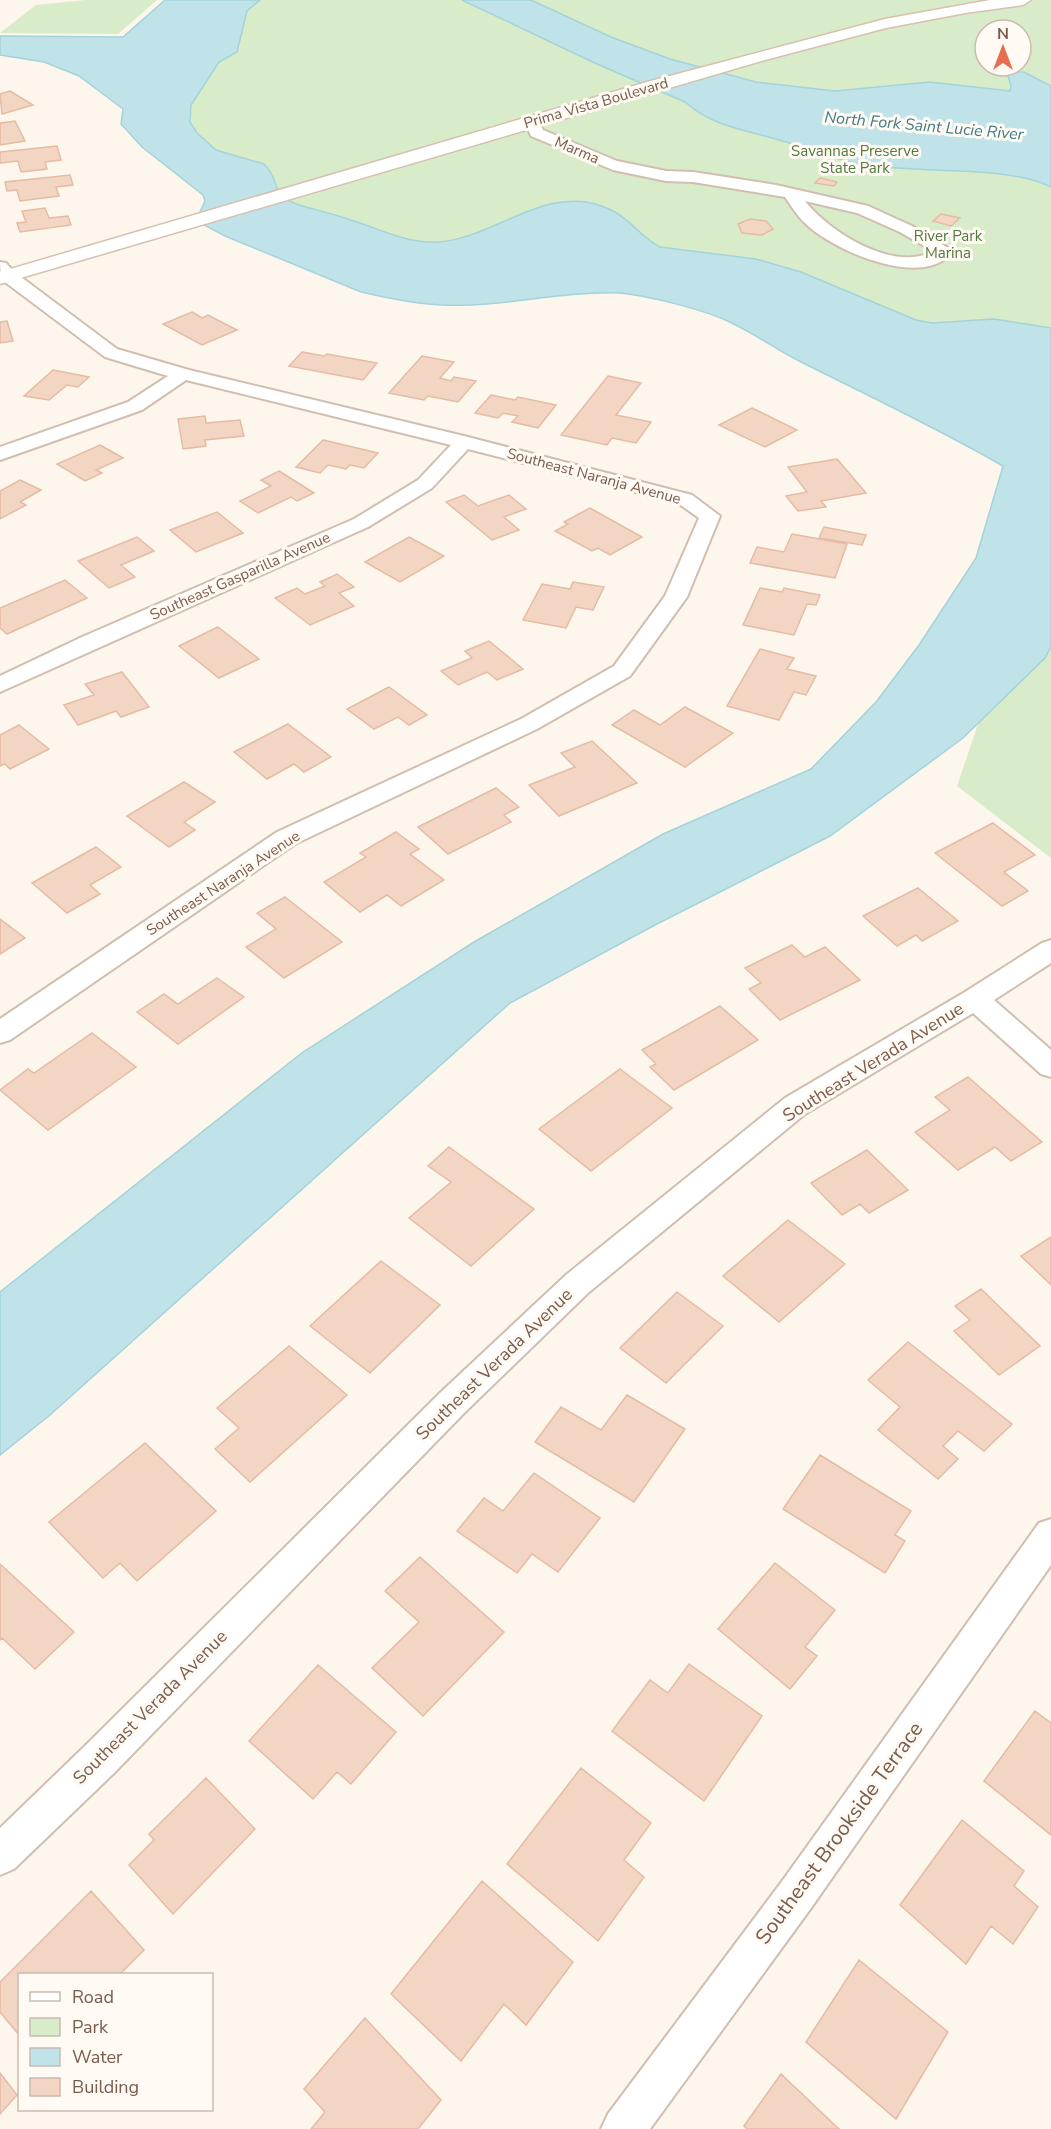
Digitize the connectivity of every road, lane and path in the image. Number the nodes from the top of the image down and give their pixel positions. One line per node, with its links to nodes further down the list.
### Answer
1 (1023, 0): 2 (main road, Prima Vista Boulevard)
2 (531, 122): 3 (street, Marma); 4 (street, Marma); 7 (main road, Prima Vista Boulevard)
3 (596, 144): 4 (street); 5 (street, Marma)
4 (579, 151): 5 (street, Marma)
5 (693, 177): 6 (street, Marma)
6 (791, 194): 6 (street, Marma)
7 (2, 273): 8 (street, Southeast Naranja Avenue)
8 (183, 374): 9 (street, Southeast Naranja Avenue); 10 (street)
9 (465, 442): 11 (street, Southeast Gasparilla Avenue); 14 (street, Southeast Naranja Avenue)
10 (0, 454)
11 (0, 685)
12 (1051, 950): 13 (street, Southeast Verada Avenue)
13 (975, 999): 15 (street); 17 (street, Southeast Verada Avenue)
14 (0, 1033)
15 (1051, 1066)
16 (1051, 1535): 18 (street, Southeast Brookside Terrace)
17 (0, 1855)
18 (623, 2129)

